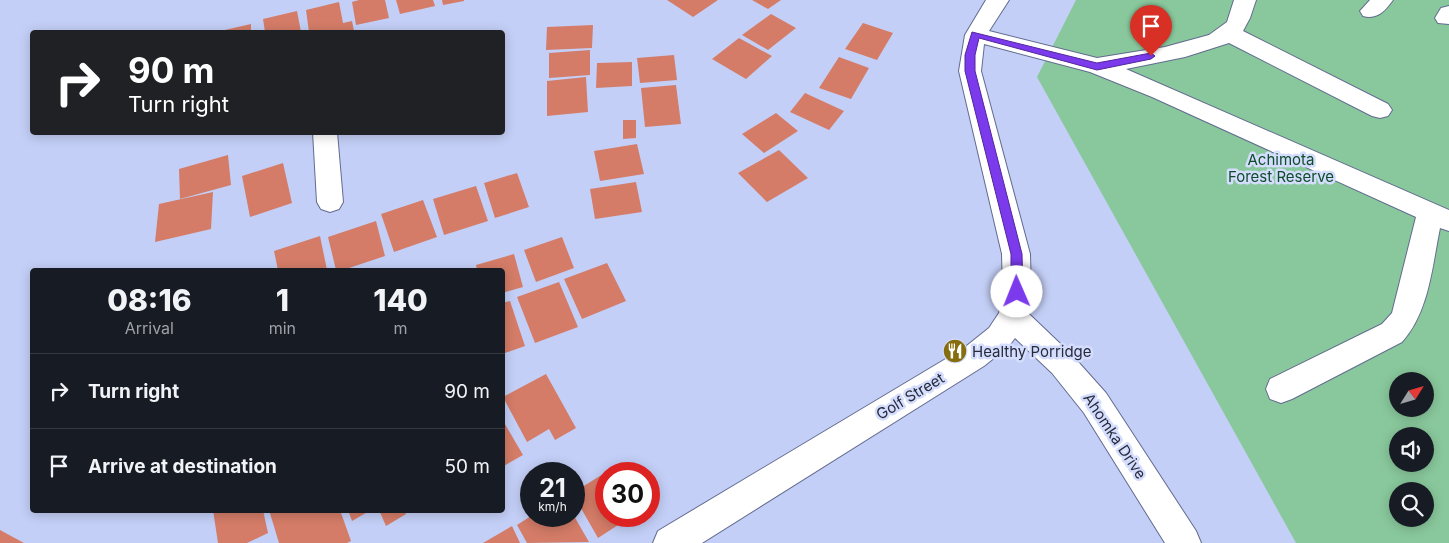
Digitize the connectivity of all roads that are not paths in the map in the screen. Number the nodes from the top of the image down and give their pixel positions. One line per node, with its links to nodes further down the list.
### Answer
1 (998, 0): 3 (street, Golf Street)
2 (1245, 0): 4 (street)
3 (976, 34): 5 (street); 10 (street, Golf Street)
4 (1228, 34): 5 (street); 6 (street)
5 (1097, 66): 9 (street)
6 (1380, 110)
7 (324, 135): 8 (street)
8 (330, 202)
9 (1439, 216): 11 (street)
10 (1013, 317): 12 (street, Golf Street); 13 (street, Ahomka Drive)
11 (1280, 389)
12 (670, 543)
13 (1184, 543)

